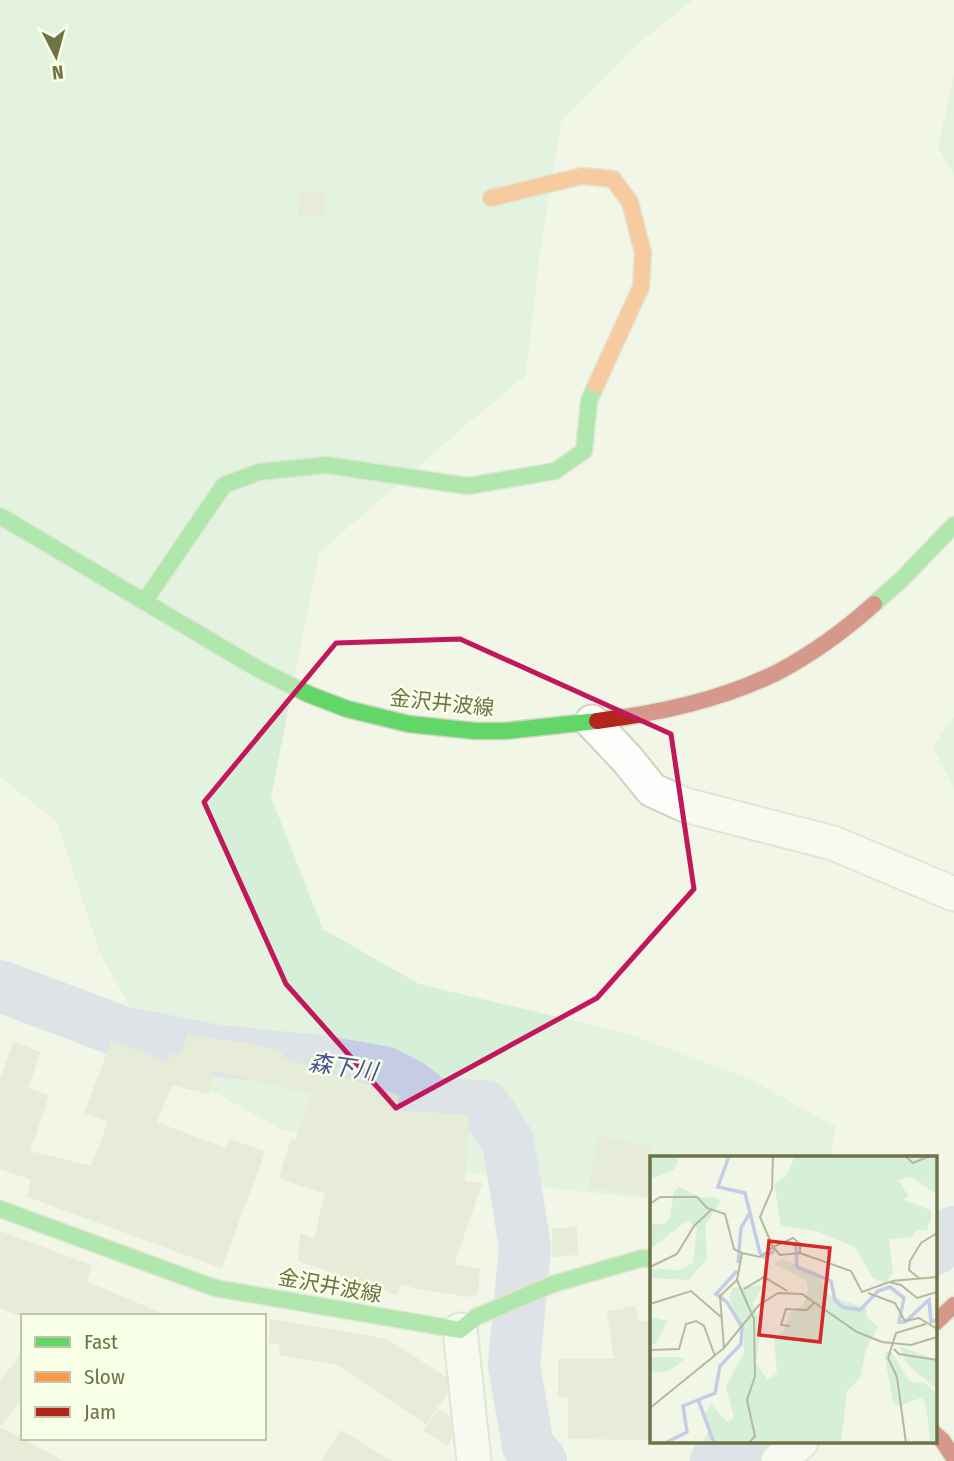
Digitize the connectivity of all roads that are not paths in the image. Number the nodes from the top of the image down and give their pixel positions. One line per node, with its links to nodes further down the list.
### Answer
1 (491, 198): 4 (street)
2 (0, 516): 4 (street, 金沢井波線)
3 (954, 525): 5 (street, 金沢井波線)
4 (144, 602): 5 (street, 金沢井波線)
5 (592, 722): 6 (street)
6 (954, 894)
7 (0, 1209): 11 (street, 金沢井波線)
8 (650, 1259): 11 (street)
9 (954, 1305): 10 (street)
10 (936, 1322)
11 (468, 1324): 15 (street)
12 (936, 1435): 14 (street)
13 (799, 1444): 16 (street)
14 (954, 1458)
15 (474, 1461)
16 (778, 1461)

